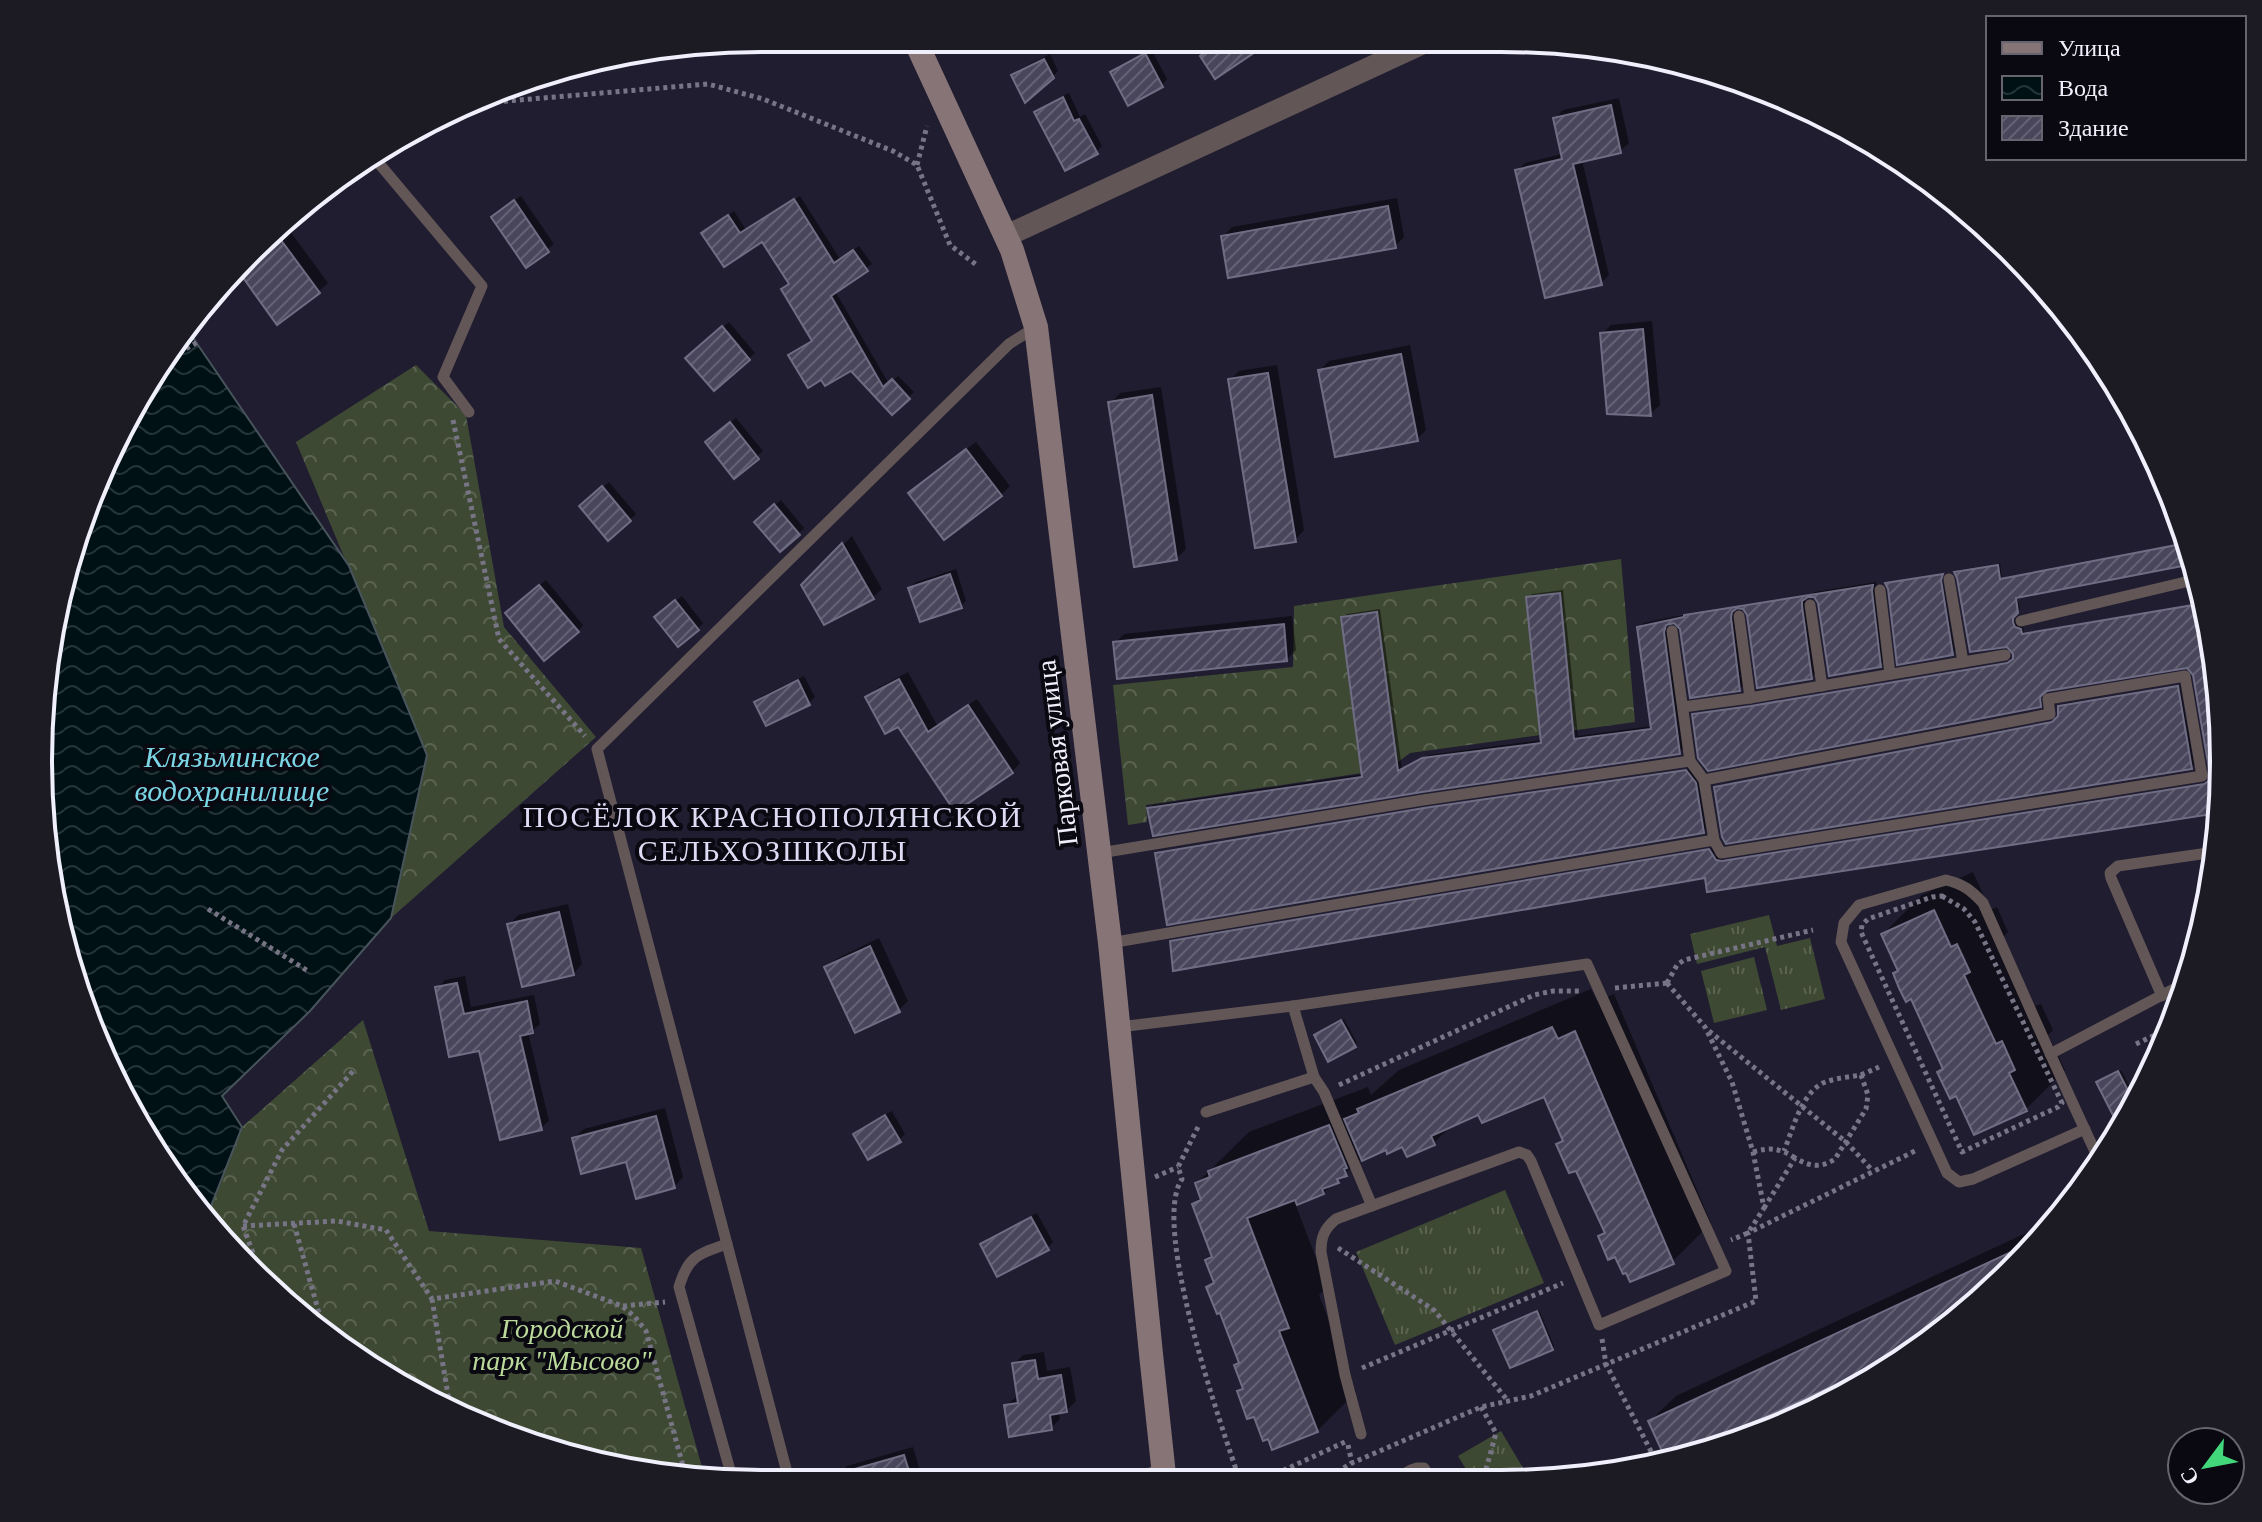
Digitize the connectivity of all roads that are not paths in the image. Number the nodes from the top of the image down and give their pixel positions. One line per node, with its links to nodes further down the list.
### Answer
1 (921, 52): 4 (street, Парковая улица)
2 (1404, 52): 4 (street)
3 (379, 164): 6 (lane)
4 (1006, 236): 5 (street, Парковая улица)
5 (1036, 327): 23 (street, Парковая улица); 36 (lane)
6 (469, 412)
7 (1949, 579): 15 (lane)
8 (2187, 582): 12 (lane)
9 (1880, 590): 16 (lane)
10 (1810, 605): 17 (lane)
11 (1739, 616): 18 (lane)
12 (2021, 621)
13 (1672, 631): 19 (lane)
14 (2005, 655): 15 (lane)
15 (1963, 662): 16 (lane)
16 (1890, 674): 17 (lane)
17 (1822, 686): 18 (lane)
18 (1750, 698): 19 (lane)
19 (1683, 707): 20 (lane)
20 (1690, 761): 21 (lane); 23 (lane)
21 (1704, 780): 22 (lane); 22 (lane)
22 (1714, 840): 25 (lane)
23 (1100, 853): 25 (street, Парковая улица)
24 (2204, 854): 27 (lane)
25 (1110, 943): 29 (street, Парковая улица)
26 (2171, 991): 27 (lane)
27 (2162, 996): 30 (lane)
28 (1293, 1006): 29 (lane); 31 (lane); 35 (lane)
29 (1119, 1027): 40 (street, Парковая улица)
30 (2050, 1054): 33 (lane); 33 (lane)
31 (1314, 1077): 32 (lane); 35 (lane)
32 (1206, 1112)
33 (2085, 1129): 34 (lane)
34 (2094, 1150)
35 (1372, 1206): 37 (lane)
36 (727, 1244): 38 (lane); 39 (lane)
37 (1361, 1434)
38 (730, 1469)
39 (786, 1470)
40 (1164, 1470)

